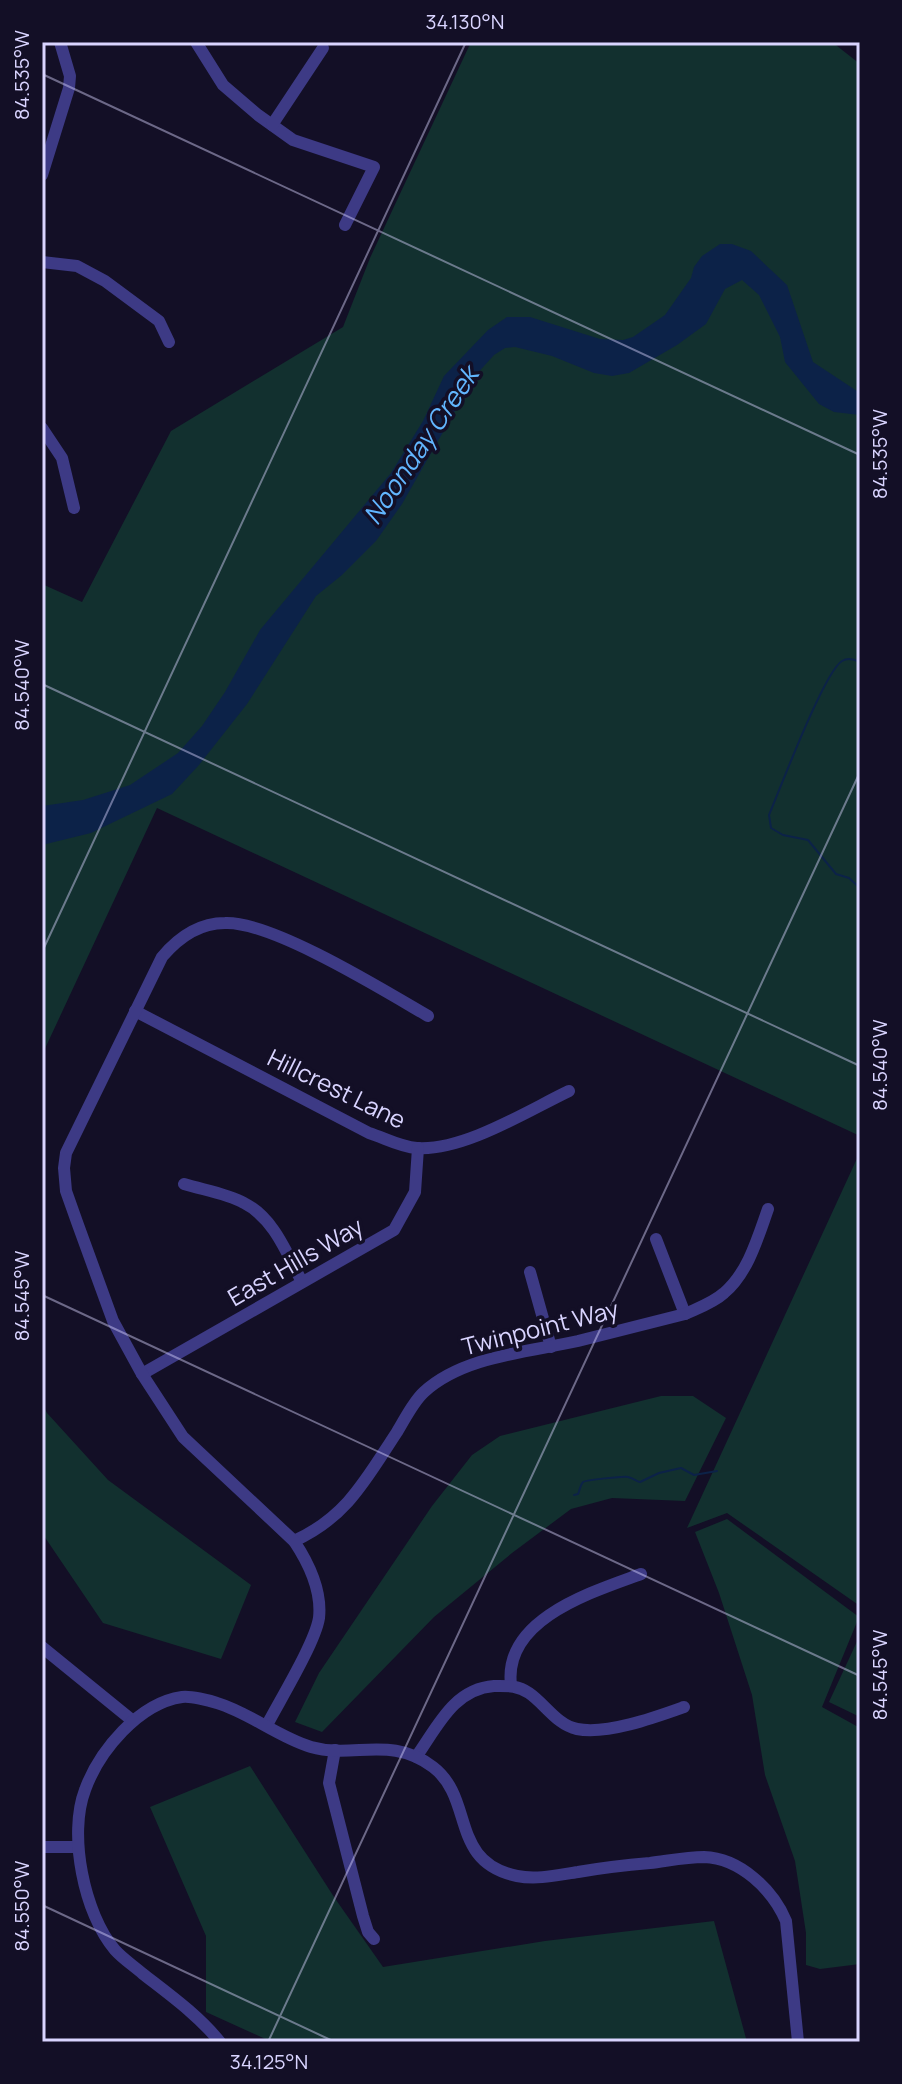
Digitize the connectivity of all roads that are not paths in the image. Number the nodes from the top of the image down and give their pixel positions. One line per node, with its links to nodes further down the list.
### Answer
1 (60, 42): 5 (street)
2 (196, 42): 4 (street)
3 (323, 48): 4 (street)
4 (272, 125): 6 (street)
5 (42, 175)
6 (345, 225)
7 (42, 262): 8 (street)
8 (169, 342)
9 (42, 428): 10 (street)
10 (74, 508)
11 (135, 1011): 12 (street); 14 (street, Hillcrest Lane); 22 (street)
12 (428, 1016)
13 (569, 1091): 14 (street, Hillcrest Lane)
14 (418, 1148): 19 (street, East Hills Way)
15 (184, 1184): 19 (street)
16 (768, 1209): 20 (street, Twinpoint Way)
17 (656, 1239): 20 (street)
18 (530, 1272): 21 (street)
19 (302, 1282): 22 (street, East Hills Way)
20 (685, 1314): 21 (street, Twinpoint Way)
21 (551, 1347): 23 (street, Twinpoint Way)
22 (142, 1374): 23 (street)
23 (294, 1541): 29 (street)
24 (641, 1574): 26 (street)
25 (42, 1647): 28 (street)
26 (511, 1685): 27 (street); 31 (street)
27 (684, 1707)
28 (133, 1721): 29 (street); 33 (street)
29 (267, 1725): 30 (street)
30 (335, 1750): 31 (street); 34 (street)
31 (416, 1757): 36 (street)
32 (42, 1847): 33 (street)
33 (78, 1847): 35 (street)
34 (374, 1939)
35 (220, 2042)
36 (798, 2042)

